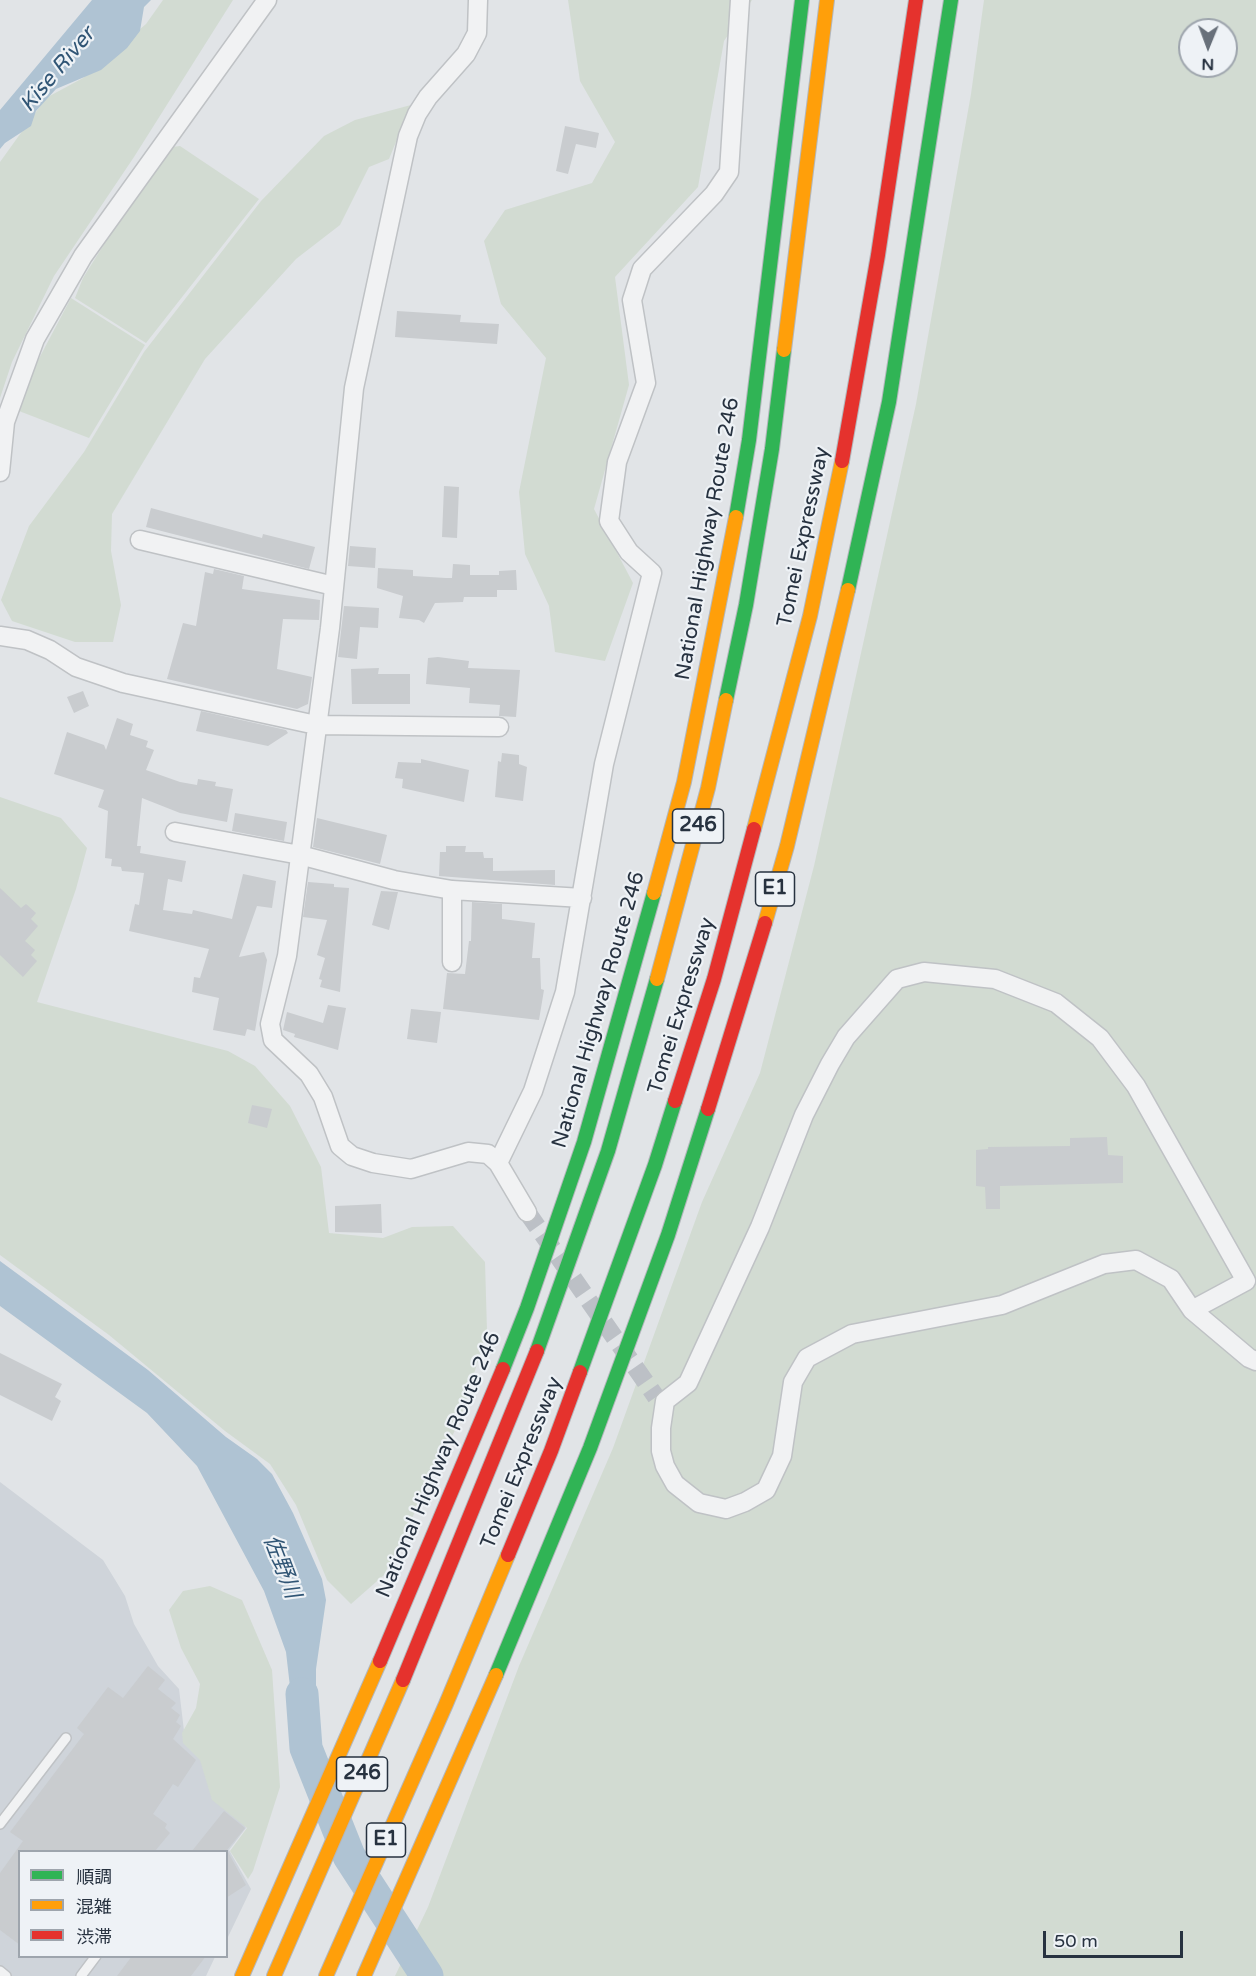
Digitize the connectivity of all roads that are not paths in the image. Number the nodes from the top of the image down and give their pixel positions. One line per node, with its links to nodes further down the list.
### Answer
1 (267, 0): 8 (street)
2 (478, 0): 10 (street)
3 (740, 0): 17 (street)
4 (802, 0): 29 (highway, National Highway Route 246 / 246)
5 (827, 0): 30 (highway, 246)
6 (916, 0): 31 (highway, Tomei Expressway / E1)
7 (951, 0): 32 (highway, E1)
8 (0, 472)
9 (140, 540): 10 (street)
10 (334, 586): 12 (street)
11 (0, 636): 12 (street)
12 (316, 725): 13 (street); 15 (street)
13 (499, 727)
14 (175, 832): 15 (street)
15 (300, 855): 16 (street); 19 (street)
16 (452, 890): 17 (street); 18 (street)
17 (582, 898): 19 (street)
18 (452, 962)
19 (498, 1164): 20 (street)
20 (527, 1212)
21 (1192, 1310): 21 (street); 22 (street)
22 (1256, 1361)
23 (66, 1738): 24 (lane)
24 (0, 1824)
25 (94, 1958): 28 (lane)
26 (0, 1971): 27 (lane)
27 (6, 1976)
28 (81, 1976)
29 (242, 1976)
30 (274, 1976)
31 (326, 1976)
32 (364, 1976)

